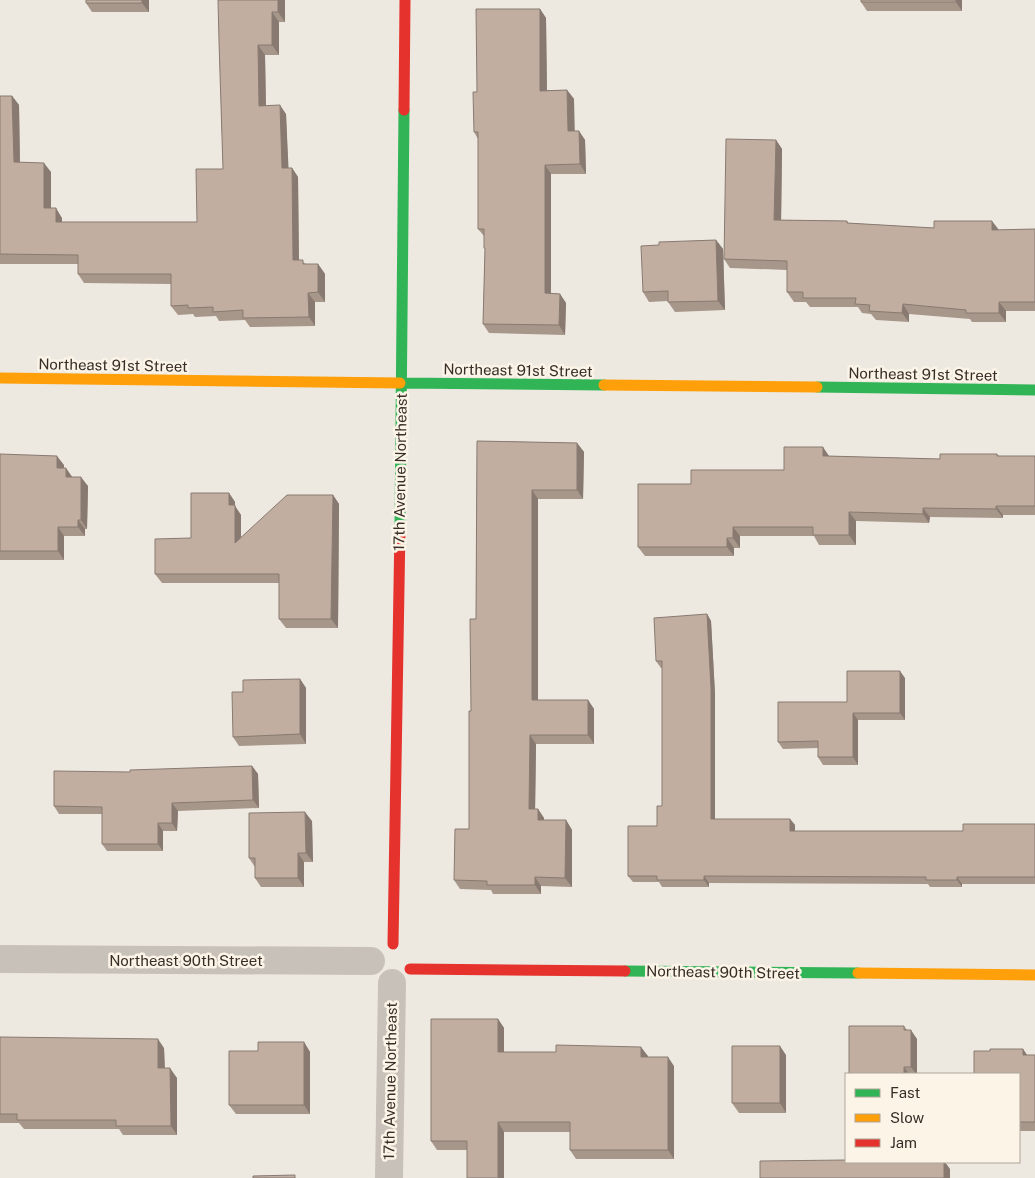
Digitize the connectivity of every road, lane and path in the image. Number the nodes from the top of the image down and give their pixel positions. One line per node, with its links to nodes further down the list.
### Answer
1 (405, 0): 3 (street, 17th Avenue Northeast)
2 (0, 378): 3 (street, Northeast 91st Street)
3 (402, 384): 4 (street, Northeast 91st Street); 5 (street, 17th Avenue Northeast)
4 (1035, 390)
5 (392, 944): 7 (street); 9 (street)
6 (0, 958): 7 (street, Northeast 90th Street)
7 (372, 961): 9 (street)
8 (1035, 975): 9 (street, Northeast 90th Street)
9 (401, 976): 10 (street, 17th Avenue Northeast)
10 (389, 1178)

